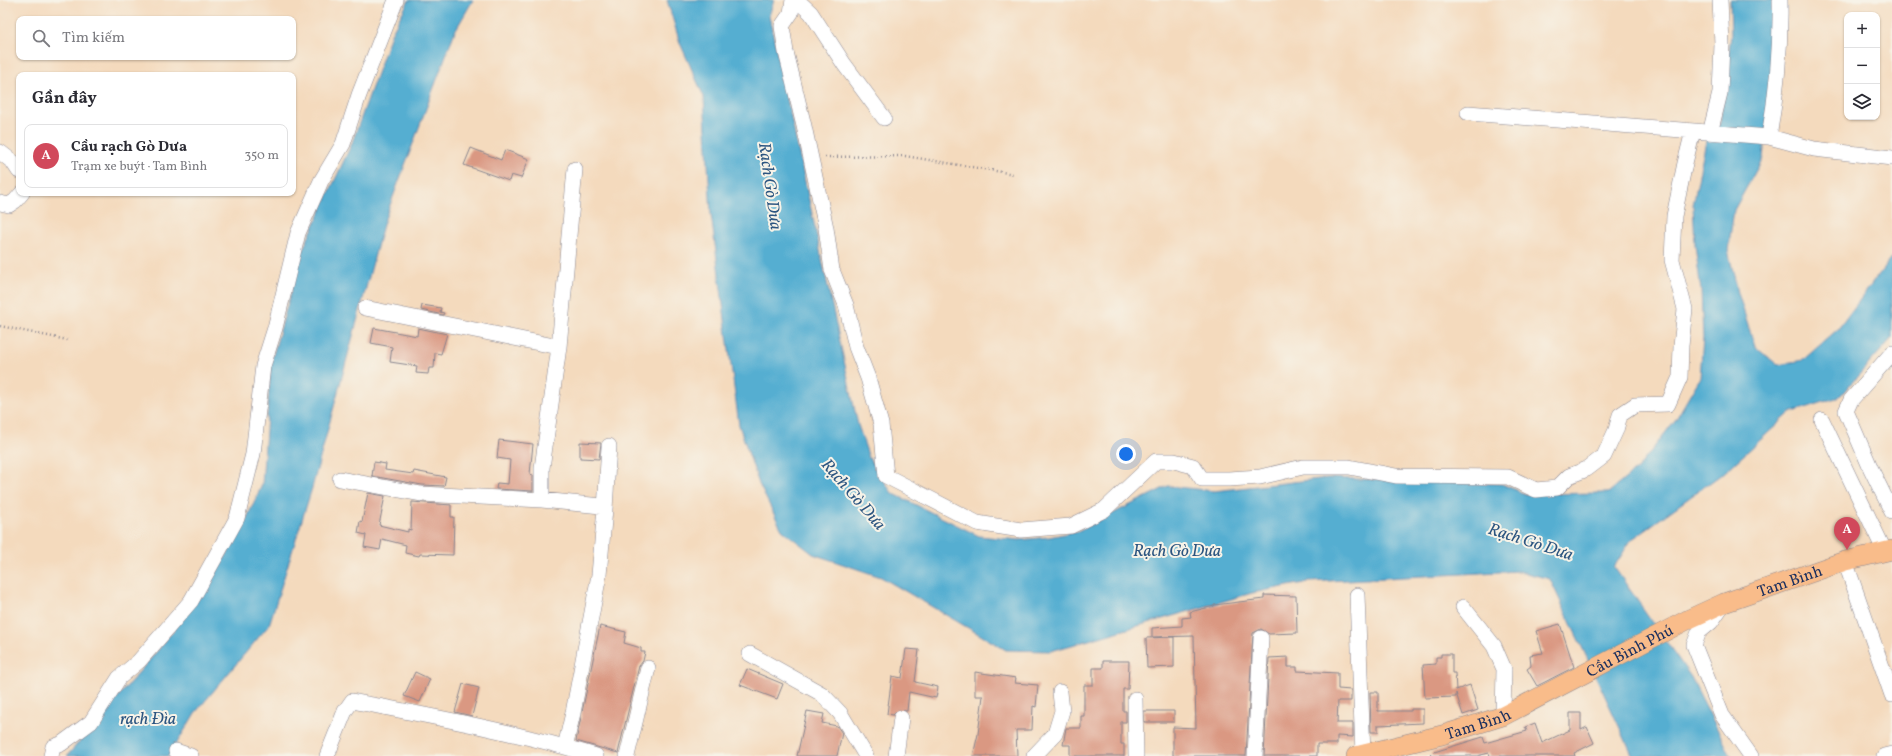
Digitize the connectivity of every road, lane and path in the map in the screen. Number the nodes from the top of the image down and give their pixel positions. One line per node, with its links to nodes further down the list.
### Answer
1 (396, 0): 49 (street)
2 (793, 0): 12 (street)
3 (797, 0): 7 (street)
4 (1720, 0): 9 (street)
5 (1780, 0): 10 (street)
6 (1468, 113): 8 (street)
7 (884, 118)
8 (1693, 131): 9 (street); 12 (street)
9 (1710, 132): 10 (street)
10 (1769, 137): 13 (street)
11 (0, 152): 14 (street)
12 (810, 158): 16 (path)
13 (1892, 158)
14 (16, 166)
15 (575, 169): 22 (street)
16 (1014, 174)
17 (19, 196): 18 (street)
18 (0, 202)
19 (365, 308): 22 (street)
20 (0, 326): 21 (path)
21 (67, 340)
22 (559, 347): 27 (street)
23 (1892, 353): 29 (street)
24 (1822, 420): 30 (street)
25 (609, 446): 28 (street)
26 (340, 479): 27 (street)
27 (542, 500): 28 (street)
28 (605, 509): 45 (street)
29 (1892, 512)
30 (1889, 551): 31 (main road, Tam Bình)
31 (1845, 561): 33 (main road, Tam Bình); 41 (street)
32 (1357, 595): 48 (street)
33 (1724, 603): 35 (main road, Tam Bình); 59 (street)
34 (1463, 607): 43 (street)
35 (1689, 619): 39 (main road, Cầu Bình Phú)
36 (1261, 638): 58 (street)
37 (750, 654): 54 (street)
38 (648, 668): 53 (street)
39 (1569, 681): 43 (main road, Tam Bình)
40 (1060, 692): 56 (street)
41 (1892, 695)
42 (1135, 699): 57 (street)
43 (1503, 716): 48 (main road, Tam Bình)
44 (901, 718): 55 (street)
45 (565, 746): 51 (street); 52 (street)
46 (176, 751): 50 (street)
47 (1892, 754): 60 (street)
48 (1359, 755)
49 (51, 756)
50 (191, 756)
51 (327, 756)
52 (596, 756)
53 (627, 756)
54 (866, 756)
55 (896, 756)
56 (1034, 756)
57 (1136, 756)
58 (1255, 756)
59 (1752, 756)
60 (1884, 756)

